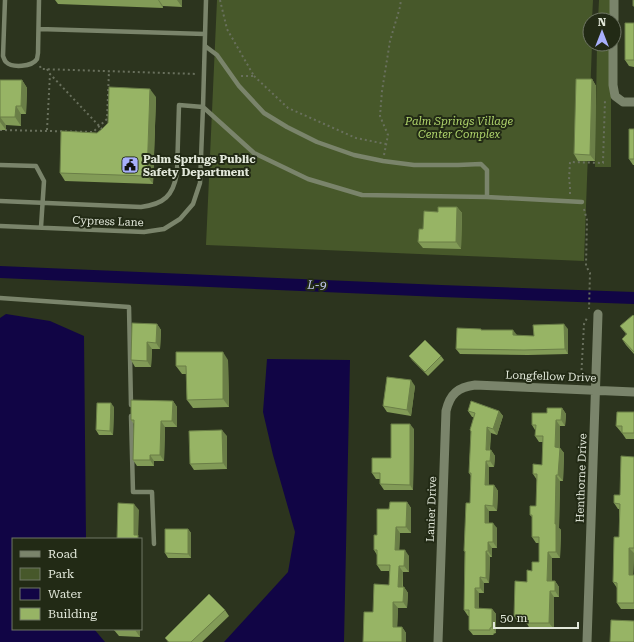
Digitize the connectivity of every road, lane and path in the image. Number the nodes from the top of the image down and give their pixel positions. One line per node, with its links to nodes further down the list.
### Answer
1 (5, 0): 12 (lane)
2 (39, 0): 8 (lane)
3 (206, 0): 9 (lane, Cypress Lane)
4 (220, 0): 18 (path)
5 (401, 0): 26 (path)
6 (614, 0): 7 (street)
7 (614, 12)
8 (39, 30): 9 (lane); 12 (lane)
9 (205, 34): 10 (lane, Cypress Lane)
10 (205, 46): 16 (lane, Cypress Lane); 17 (lane)
11 (613, 52): 20 (street)
12 (37, 59): 13 (path)
13 (48, 69): 14 (path); 15 (path)
14 (109, 71): 16 (path); 22 (path)
15 (50, 74): 22 (path); 24 (path)
16 (204, 74): 21 (lane, Cypress Lane)
17 (232, 76): 18 (path); 27 (lane)
18 (254, 76): 26 (path)
19 (605, 97): 30 (path)
20 (634, 102)
21 (204, 107): 29 (lane); 33 (lane); 35 (lane, Cypress Lane)
22 (99, 126): 24 (path); 25 (path)
23 (0, 130): 24 (path)
24 (47, 130)
25 (104, 131)
26 (386, 144): 27 (path)
27 (383, 162): 29 (lane)
28 (0, 165): 33 (lane)
29 (487, 197): 30 (lane)
30 (570, 201): 32 (lane)
31 (0, 202): 33 (lane)
32 (582, 202): 39 (path)
33 (43, 204): 35 (lane)
34 (0, 226): 35 (lane, Cypress Lane)
35 (41, 227)
36 (0, 298): 42 (lane)
37 (598, 314): 40 (street, Henthorne Drive)
38 (467, 386): 39 (street, Longfellow Drive); 43 (street, Lanier Drive)
39 (581, 390): 40 (street, Longfellow Drive)
40 (596, 390): 41 (street, Longfellow Drive); 44 (street, Henthorne Drive)
41 (634, 392)
42 (154, 544)
43 (438, 642)
44 (587, 642)

